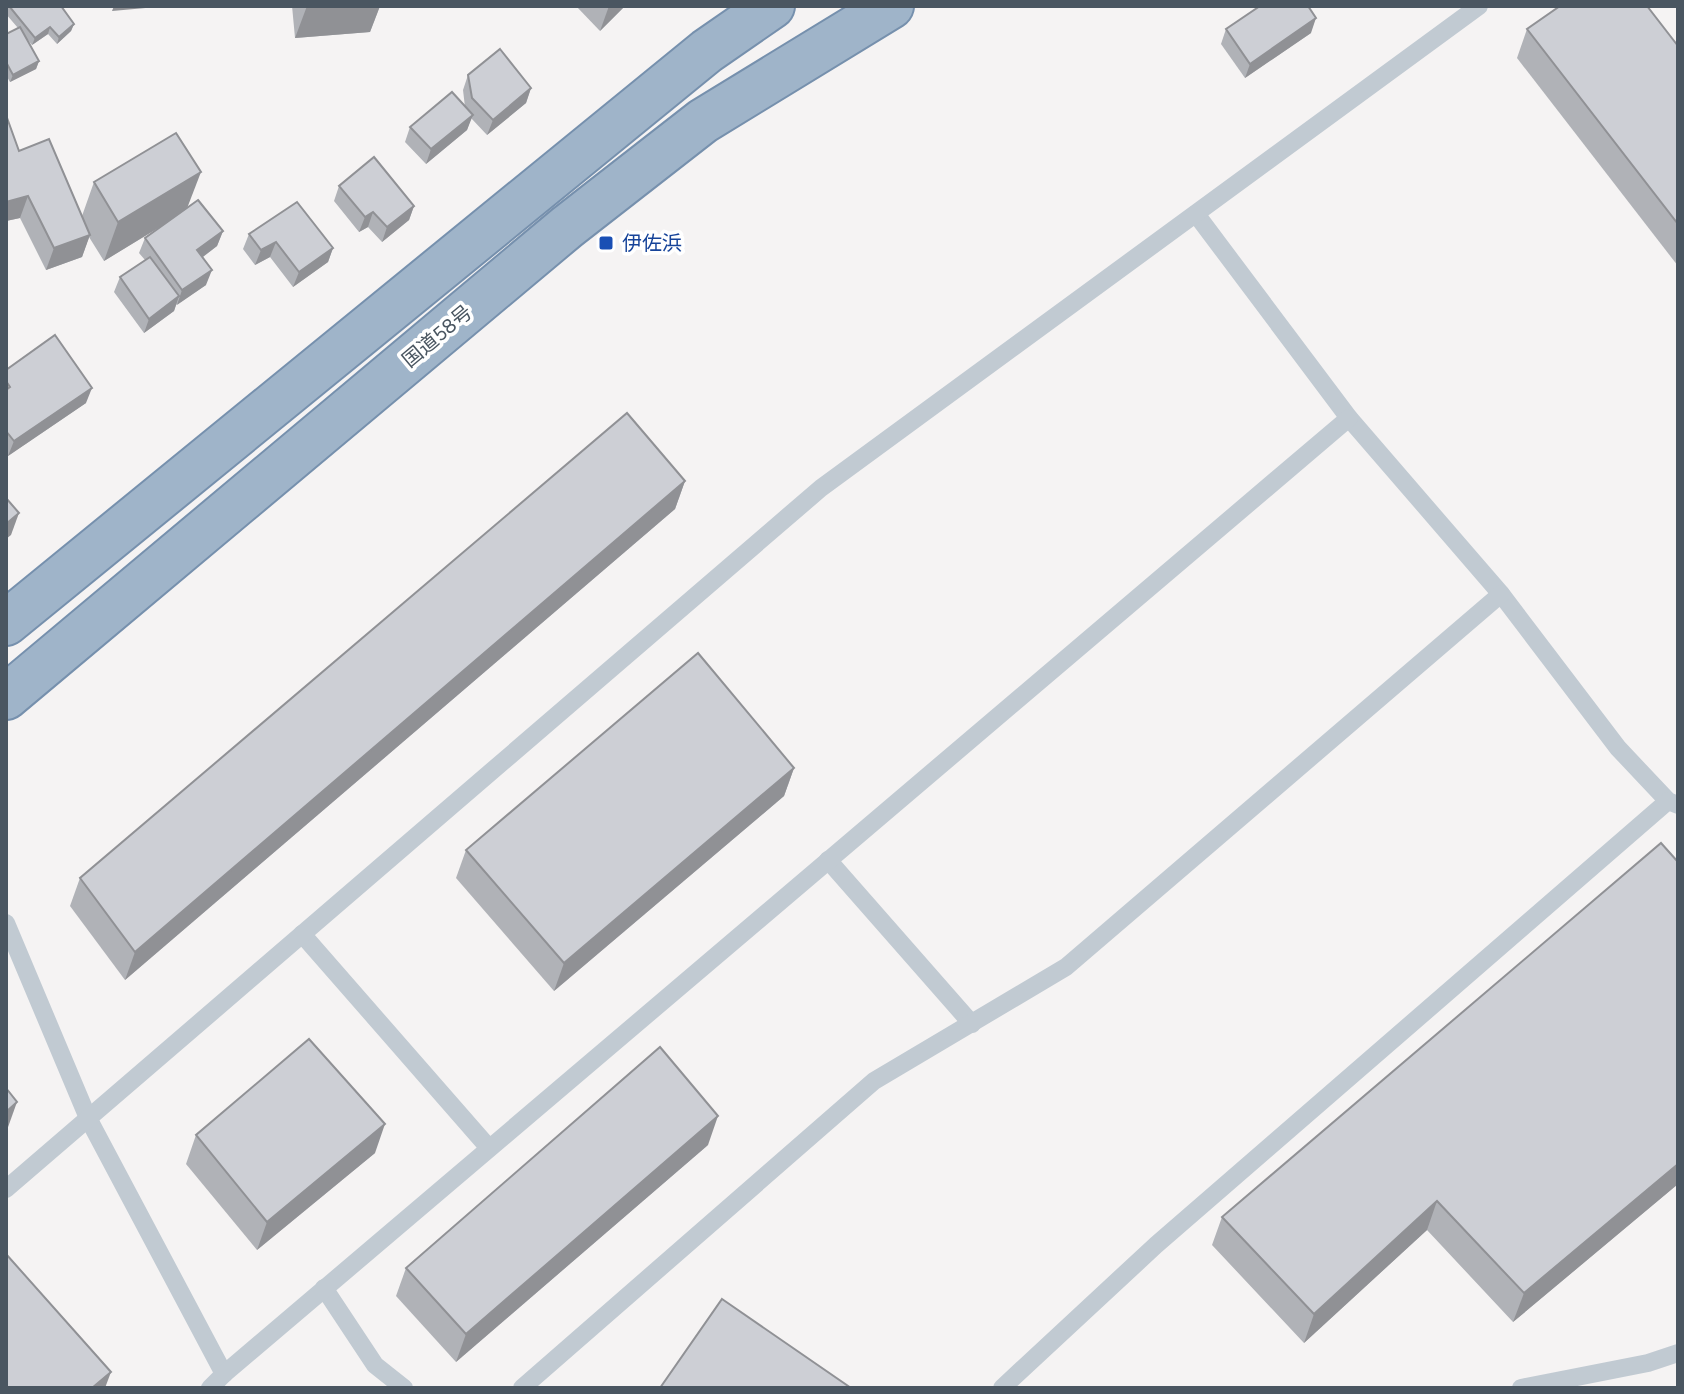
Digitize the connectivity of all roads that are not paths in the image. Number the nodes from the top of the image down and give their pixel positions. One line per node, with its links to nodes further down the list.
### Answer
1 (732, 6): 5 (highway)
2 (772, 6): 5 (highway)
3 (891, 6): 10 (highway, 国道58号)
4 (1479, 6): 6 (lane)
5 (707, 51): 9 (highway)
6 (1196, 214): 7 (lane); 14 (lane)
7 (1349, 418): 8 (lane); 12 (lane)
8 (1501, 594): 11 (lane); 15 (lane)
9 (6, 623)
10 (6, 697)
11 (1673, 803): 25 (lane)
12 (828, 860): 15 (lane); 17 (lane)
13 (6, 923): 16 (lane)
14 (302, 934): 16 (lane); 17 (lane)
15 (972, 1024): 24 (lane)
16 (88, 1118): 18 (lane); 21 (lane)
17 (489, 1148): 19 (lane)
18 (6, 1189)
19 (324, 1288): 21 (lane); 23 (lane)
20 (1678, 1353): 26 (lane)
21 (224, 1374): 22 (lane)
22 (210, 1388)
23 (404, 1388)
24 (522, 1388)
25 (1002, 1388)
26 (1521, 1388)

